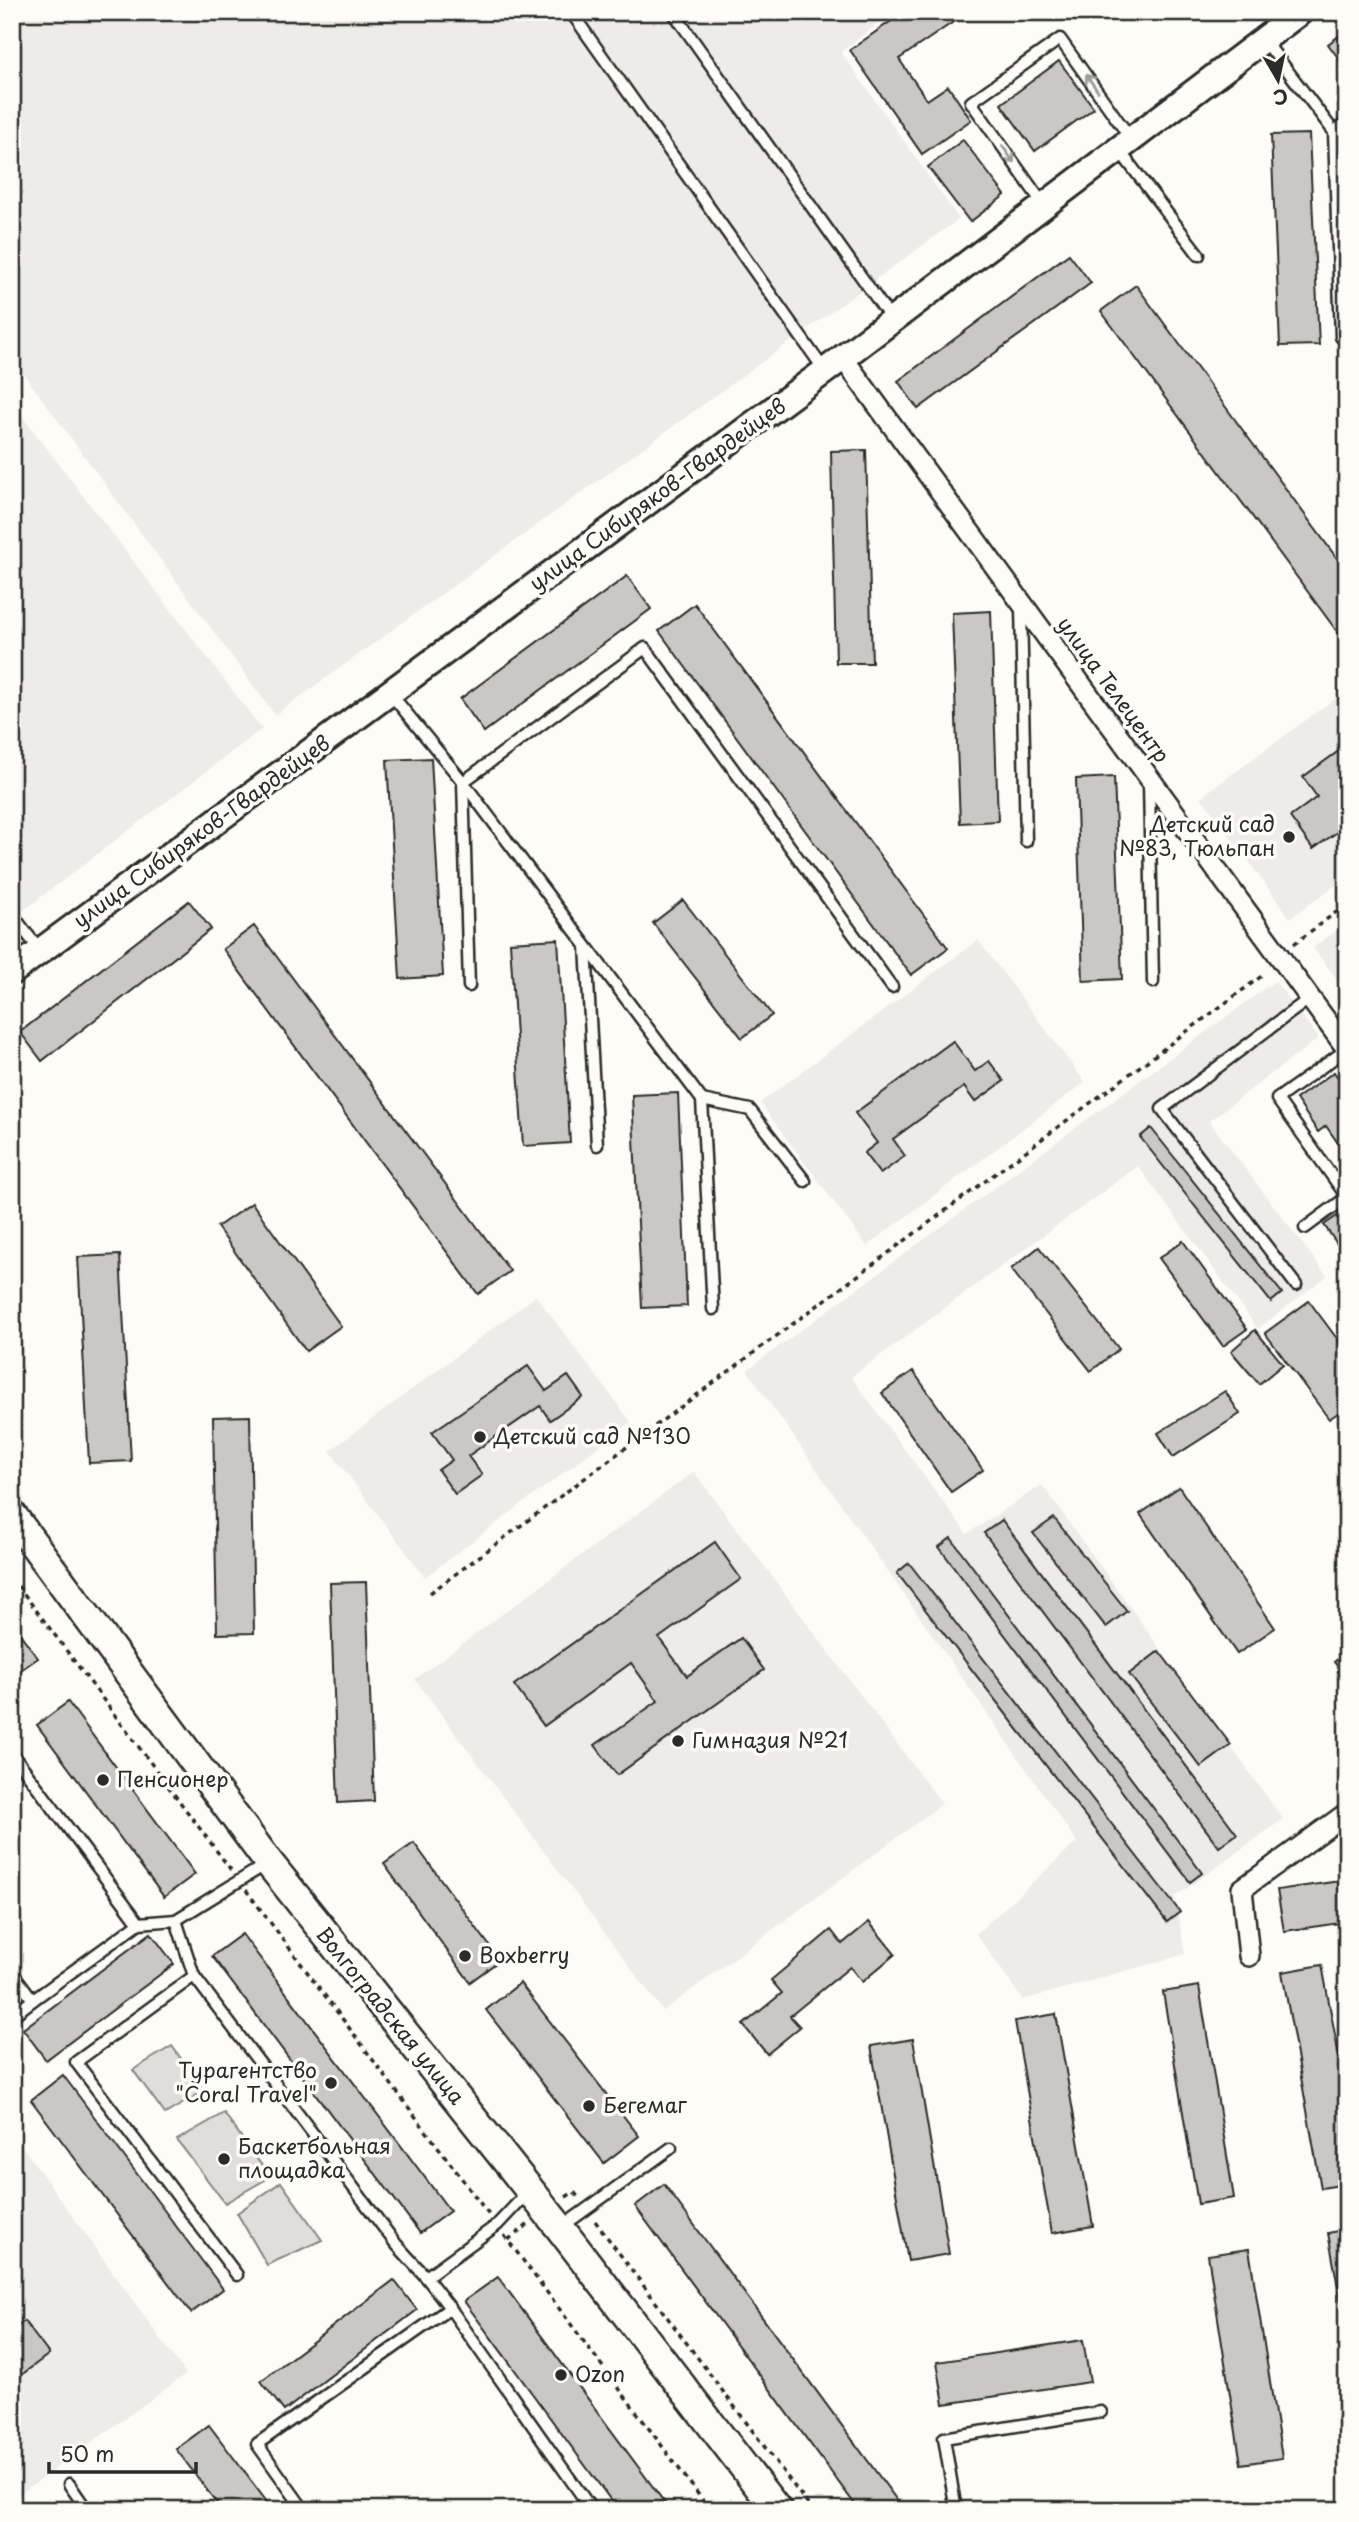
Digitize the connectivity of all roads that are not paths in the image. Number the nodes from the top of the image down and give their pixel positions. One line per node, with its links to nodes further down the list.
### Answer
1 (571, 12): 13 (lane)
2 (673, 12): 11 (lane)
3 (1300, 12): 4 (street, улица Сибиряков-Гвардейцев)
4 (1264, 39): 6 (lane); 7 (street, улица Сибиряков-Гвардейцев)
5 (1347, 122): 6 (lane)
6 (1334, 132): 8 (lane); 12 (lane)
7 (1125, 144): 9 (street, улица Сибиряков-Гвардейцев); 9 (lane, one-way to 9); 10 (lane)
8 (1347, 149)
9 (1044, 205): 11 (street, улица Сибиряков-Гвардейцев)
10 (1199, 255)
11 (893, 320): 13 (street, улица Сибиряков-Гвардейцев)
12 (1341, 337)
13 (834, 365): 14 (street, улица Телецентр); 15 (street, улица Сибиряков-Гвардейцев)
14 (1021, 603): 16 (street, улица Телецентр); 18 (lane)
15 (390, 693): 17 (lane); 21 (street, улица Сибиряков-Гвардейцев)
16 (1149, 777): 23 (lane); 26 (street, улица Телецентр)
17 (463, 782): 20 (lane); 24 (lane); 25 (lane)
18 (1026, 841)
19 (12, 914): 21 (lane)
20 (586, 946): 28 (lane); 29 (lane)
21 (40, 951): 22 (street, улица Сибиряков-Гвардейцев)
22 (12, 972)
23 (1153, 982)
24 (469, 986)
25 (892, 987)
26 (1310, 998): 27 (street, улица Телецентр); 32 (lane)
27 (1347, 1049): 31 (lane)
28 (702, 1100): 30 (lane); 33 (lane)
29 (597, 1145)
30 (805, 1181)
31 (1305, 1227)
32 (1296, 1285)
33 (713, 1309)
34 (12, 1515): 37 (main road, Волгоградская улица)
35 (12, 1753): 39 (lane)
36 (1347, 1813): 40 (street)
37 (269, 1863): 38 (lane); 46 (main road, Волгоградская улица)
38 (176, 1920): 39 (lane); 42 (lane)
39 (139, 1923): 43 (lane)
40 (1249, 1956)
41 (12, 1972): 43 (lane)
42 (194, 1976): 48 (lane); 49 (lane)
43 (33, 2000): 44 (lane)
44 (12, 2016)
45 (671, 2148): 47 (lane)
46 (529, 2191): 47 (main road, Волгоградская улица); 49 (lane)
47 (560, 2228): 56 (main road, Волгоградская улица)
48 (237, 2275)
49 (426, 2277): 50 (lane)
50 (450, 2308): 54 (lane); 55 (lane)
51 (1101, 2412): 57 (lane)
52 (69, 2484): 53 (lane)
53 (87, 2510)
54 (304, 2510)
55 (592, 2510)
56 (777, 2510)
57 (956, 2510)

